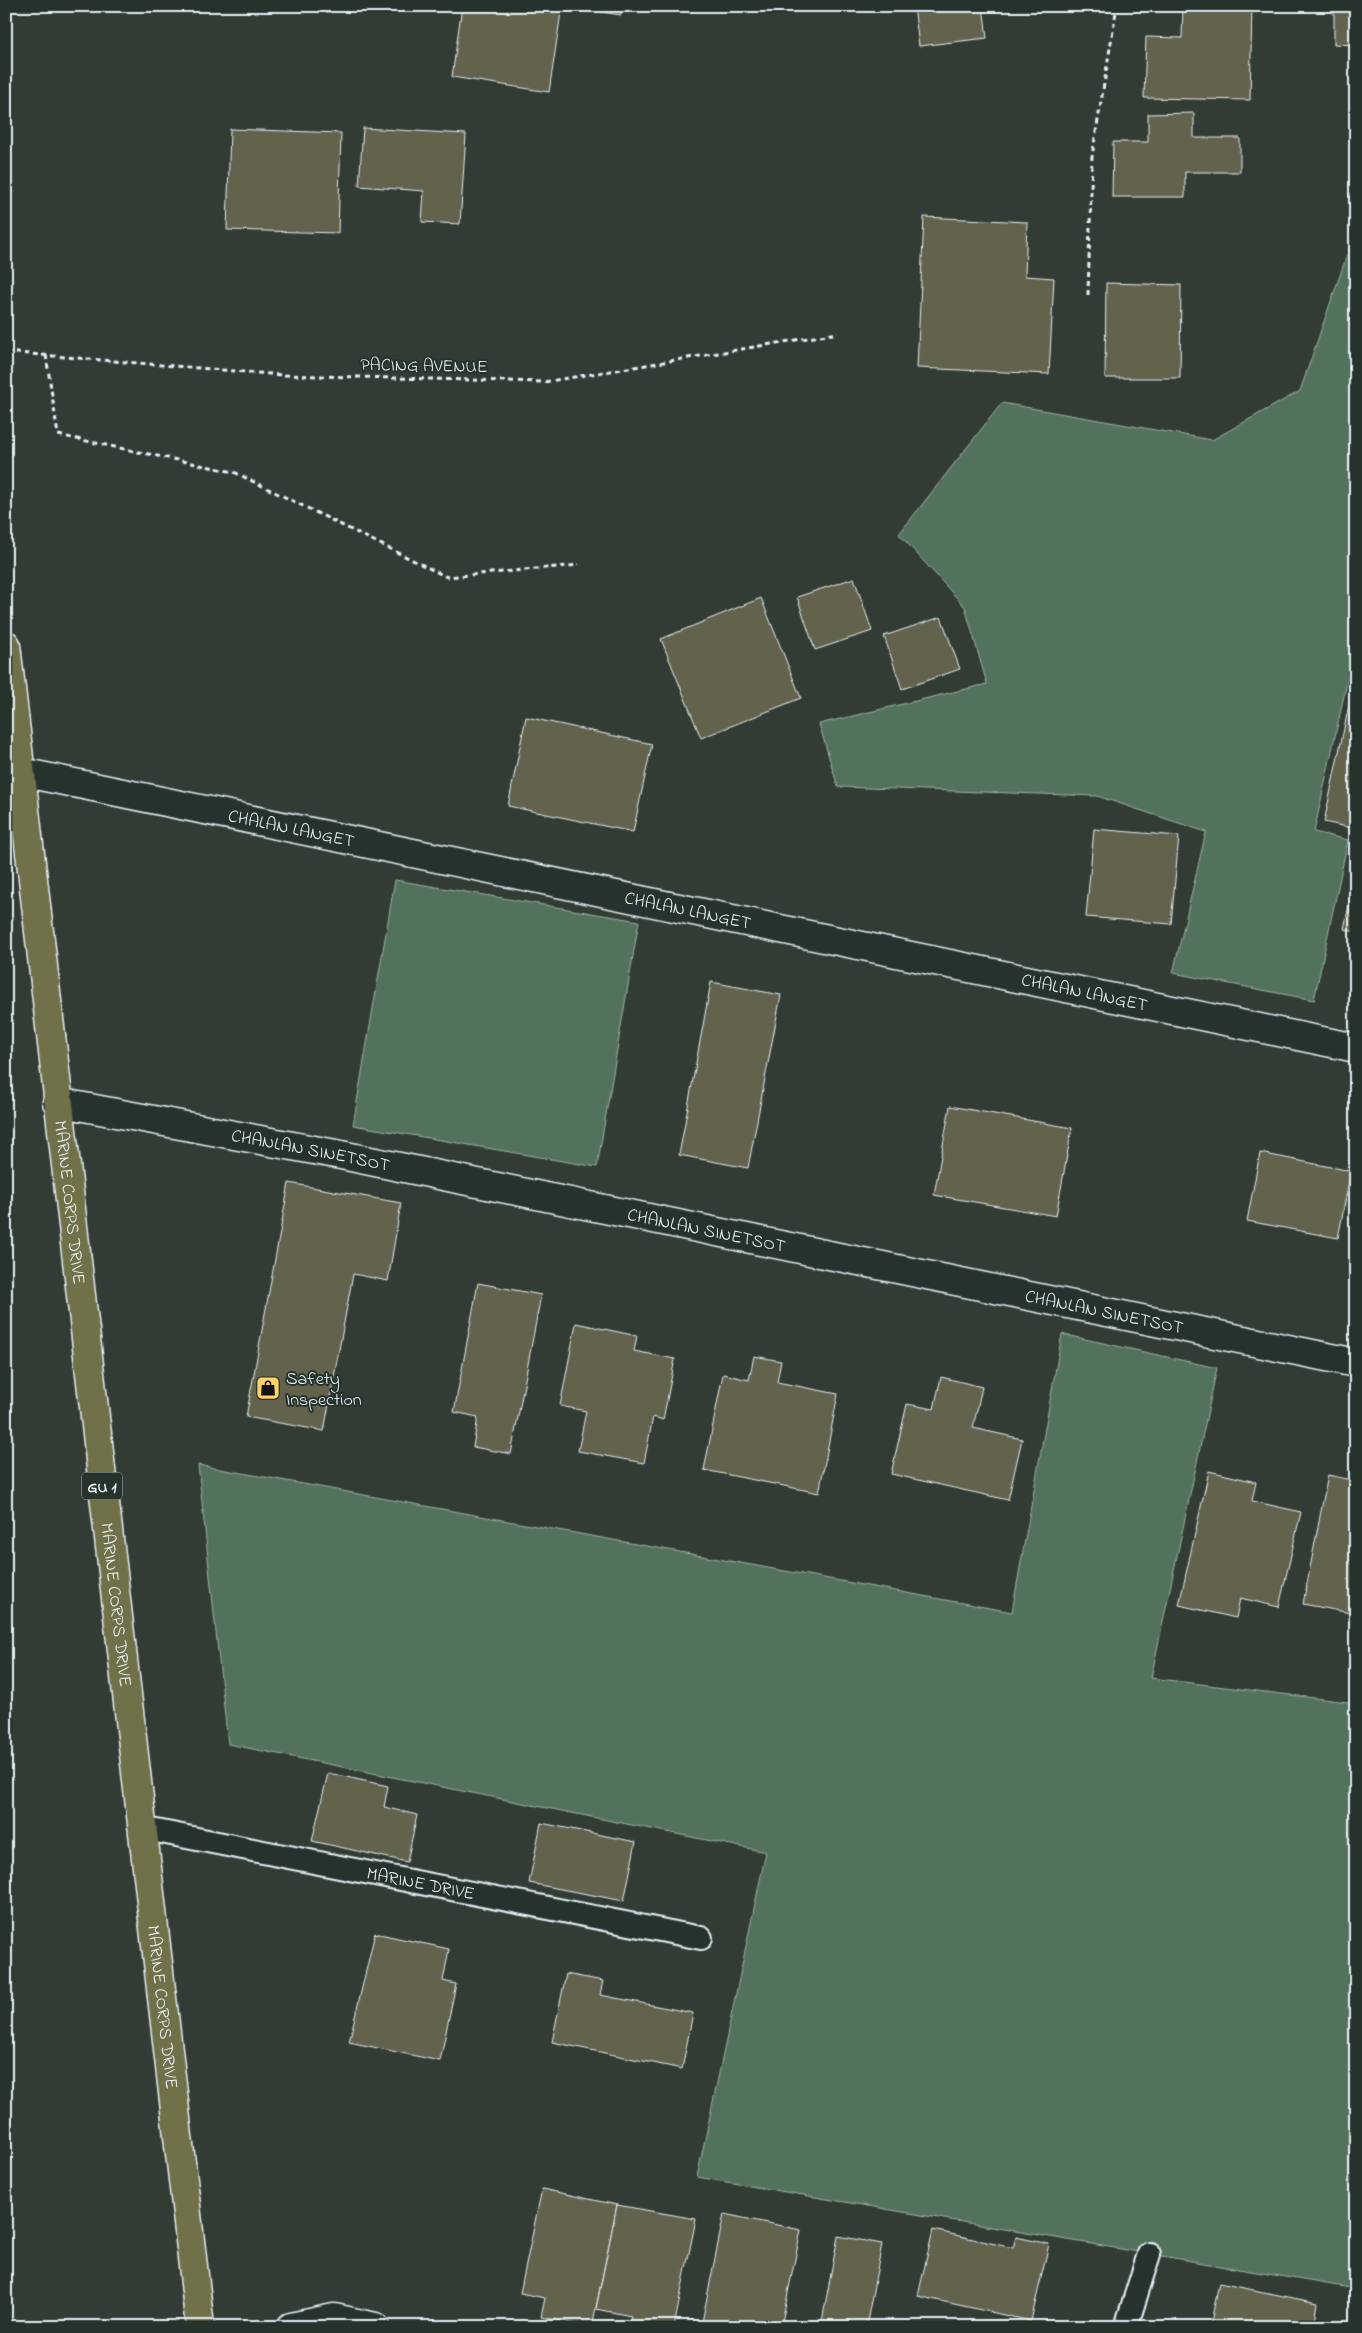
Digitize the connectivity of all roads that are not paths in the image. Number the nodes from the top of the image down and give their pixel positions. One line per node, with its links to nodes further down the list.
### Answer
1 (6, 645): 2 (main road, MARINE CORPS DRIVE / GU 1)
2 (21, 772): 3 (street, CHALAN LANGET); 4 (main road, MARINE CORPS DRIVE / GU 1)
3 (1356, 1048)
4 (57, 1102): 5 (street, CHANLAN SINETSOT); 6 (main road, MARINE CORPS DRIVE / GU 1)
5 (1356, 1363)
6 (142, 1828): 7 (lane, MARINE DRIVE); 9 (main road, MARINE CORPS DRIVE / GU 1)
7 (701, 1938)
8 (1149, 2254): 12 (lane)
9 (200, 2327)
10 (291, 2327): 11 (street)
11 (374, 2327)
12 (1126, 2327)

